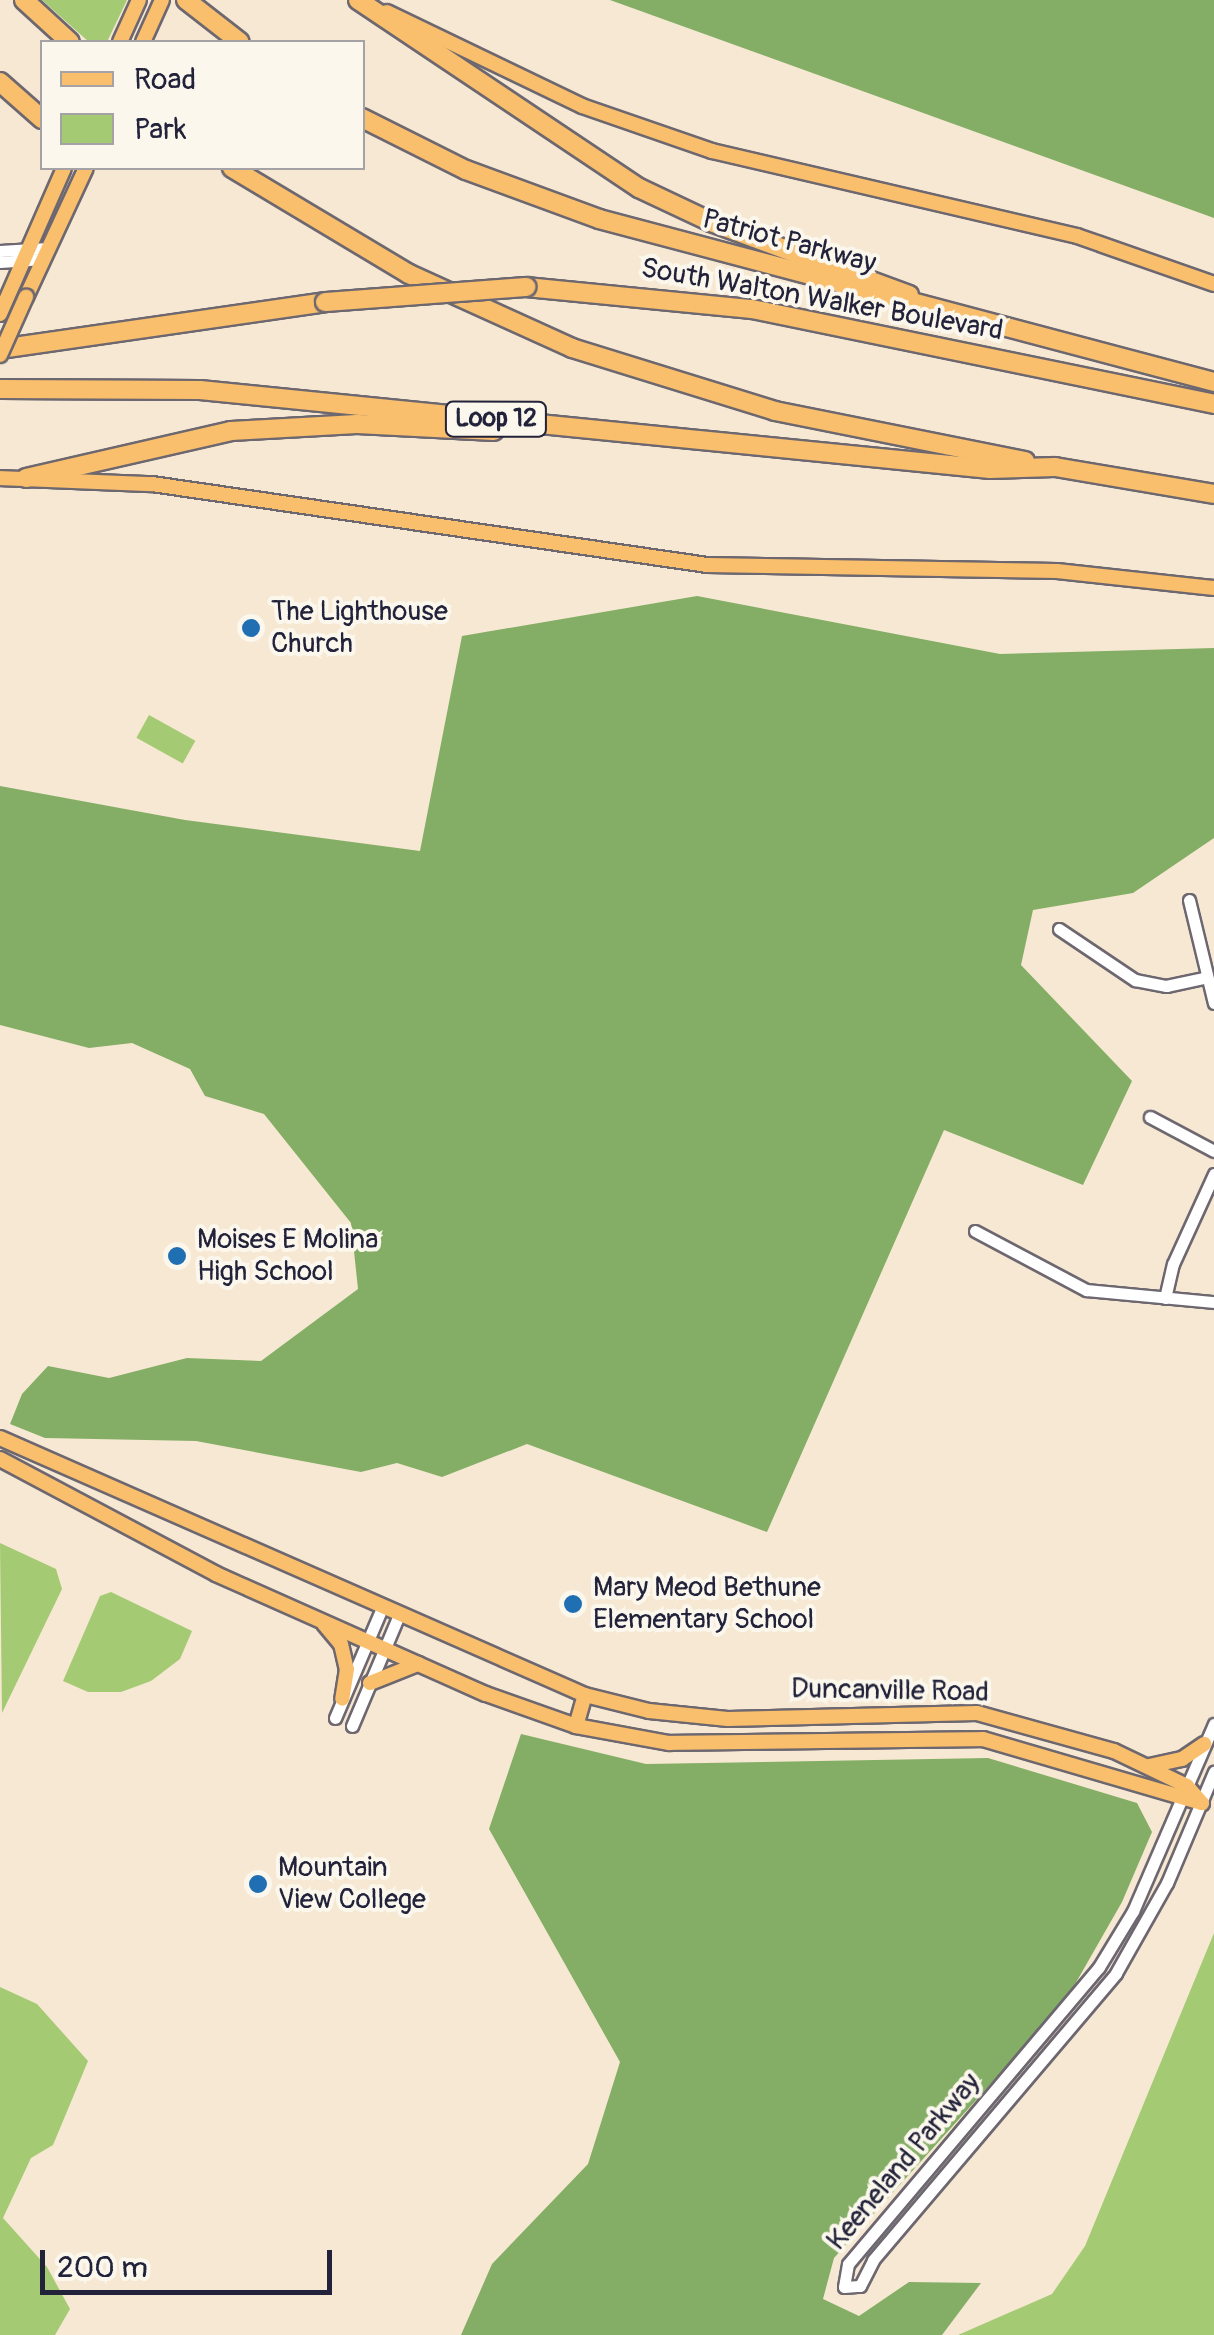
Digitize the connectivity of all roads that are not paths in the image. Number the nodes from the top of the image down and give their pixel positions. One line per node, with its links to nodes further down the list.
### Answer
1 (24, 0): 6 (highway)
2 (139, 0): 7 (main road)
3 (162, 0): 8 (main road)
4 (186, 0): 9 (highway)
5 (360, 0): 21 (main road); 23 (highway)
6 (68, 40)
7 (121, 40)
8 (143, 40)
9 (237, 40)
10 (0, 82): 11 (highway)
11 (40, 117)
12 (365, 120): 23 (highway, Patriot Parkway)
13 (63, 170): 18 (main road)
14 (85, 170): 17 (main road)
15 (235, 170): 29 (highway)
16 (0, 251): 18 (street)
17 (46, 253): 18 (street); 24 (main road, bridge)
18 (26, 254): 19 (street); 22 (main road)
19 (0, 262)
20 (0, 271): 22 (main road)
21 (1214, 284)
22 (4, 304)
23 (936, 309): 25 (highway, Patriot Parkway)
24 (0, 352): 27 (highway, South Walton Walker Boulevard, bridge)
25 (1214, 382)
26 (0, 389): 28 (highway, Loop 12)
27 (1214, 404)
28 (634, 433): 29 (highway, Loop 12); 31 (highway)
29 (1055, 467): 32 (highway, Loop 12)
30 (0, 478): 31 (main road)
31 (26, 478): 33 (main road)
32 (1214, 494)
33 (1214, 588)
34 (1188, 900): 36 (street)
35 (1059, 929): 36 (street)
36 (1206, 978): 37 (street)
37 (1214, 1003)
38 (1150, 1117): 39 (street)
39 (1214, 1150)
40 (1214, 1174): 42 (street)
41 (975, 1232): 42 (street)
42 (1166, 1298): 43 (street)
43 (1214, 1302)
44 (0, 1438): 46 (main road, Duncanville Road)
45 (0, 1458): 48 (main road, Duncanville Road)
46 (382, 1608): 47 (main road, Duncanville Road); 49 (street)
47 (399, 1614): 50 (street); 53 (main road, Duncanville Road)
48 (320, 1620): 49 (main road, Duncanville Road); 54 (main road)
49 (368, 1641): 50 (main road, Duncanville Road); 54 (street)
50 (384, 1648): 51 (main road, Duncanville Road); 52 (street)
51 (418, 1664): 52 (main road); 60 (main road, Duncanville Road)
52 (370, 1683): 59 (street)
53 (585, 1696): 55 (main road, Duncanville Road); 60 (main road)
54 (342, 1699): 56 (street)
55 (784, 1714): 57 (main road, Duncanville Road); 61 (main road)
56 (334, 1718)
57 (999, 1718): 62 (main road); 64 (main road, Duncanville Road)
58 (1214, 1724): 63 (street, Keeneland Parkway)
59 (352, 1726)
60 (576, 1726): 61 (main road, Duncanville Road)
61 (785, 1739): 62 (main road, Duncanville Road)
62 (996, 1742): 66 (main road, Duncanville Road)
63 (1204, 1744): 64 (main road); 66 (street, Keeneland Parkway)
64 (1148, 1766): 66 (main road, Duncanville Road)
65 (1214, 1772): 67 (street, Keeneland Parkway)
66 (1184, 1793): 67 (main road, Duncanville Road); 68 (street, Keeneland Parkway)
67 (1202, 1803): 69 (street, Keeneland Parkway)
68 (1158, 1858): 69 (street); 69 (street, Keeneland Parkway)
69 (1175, 1865)

